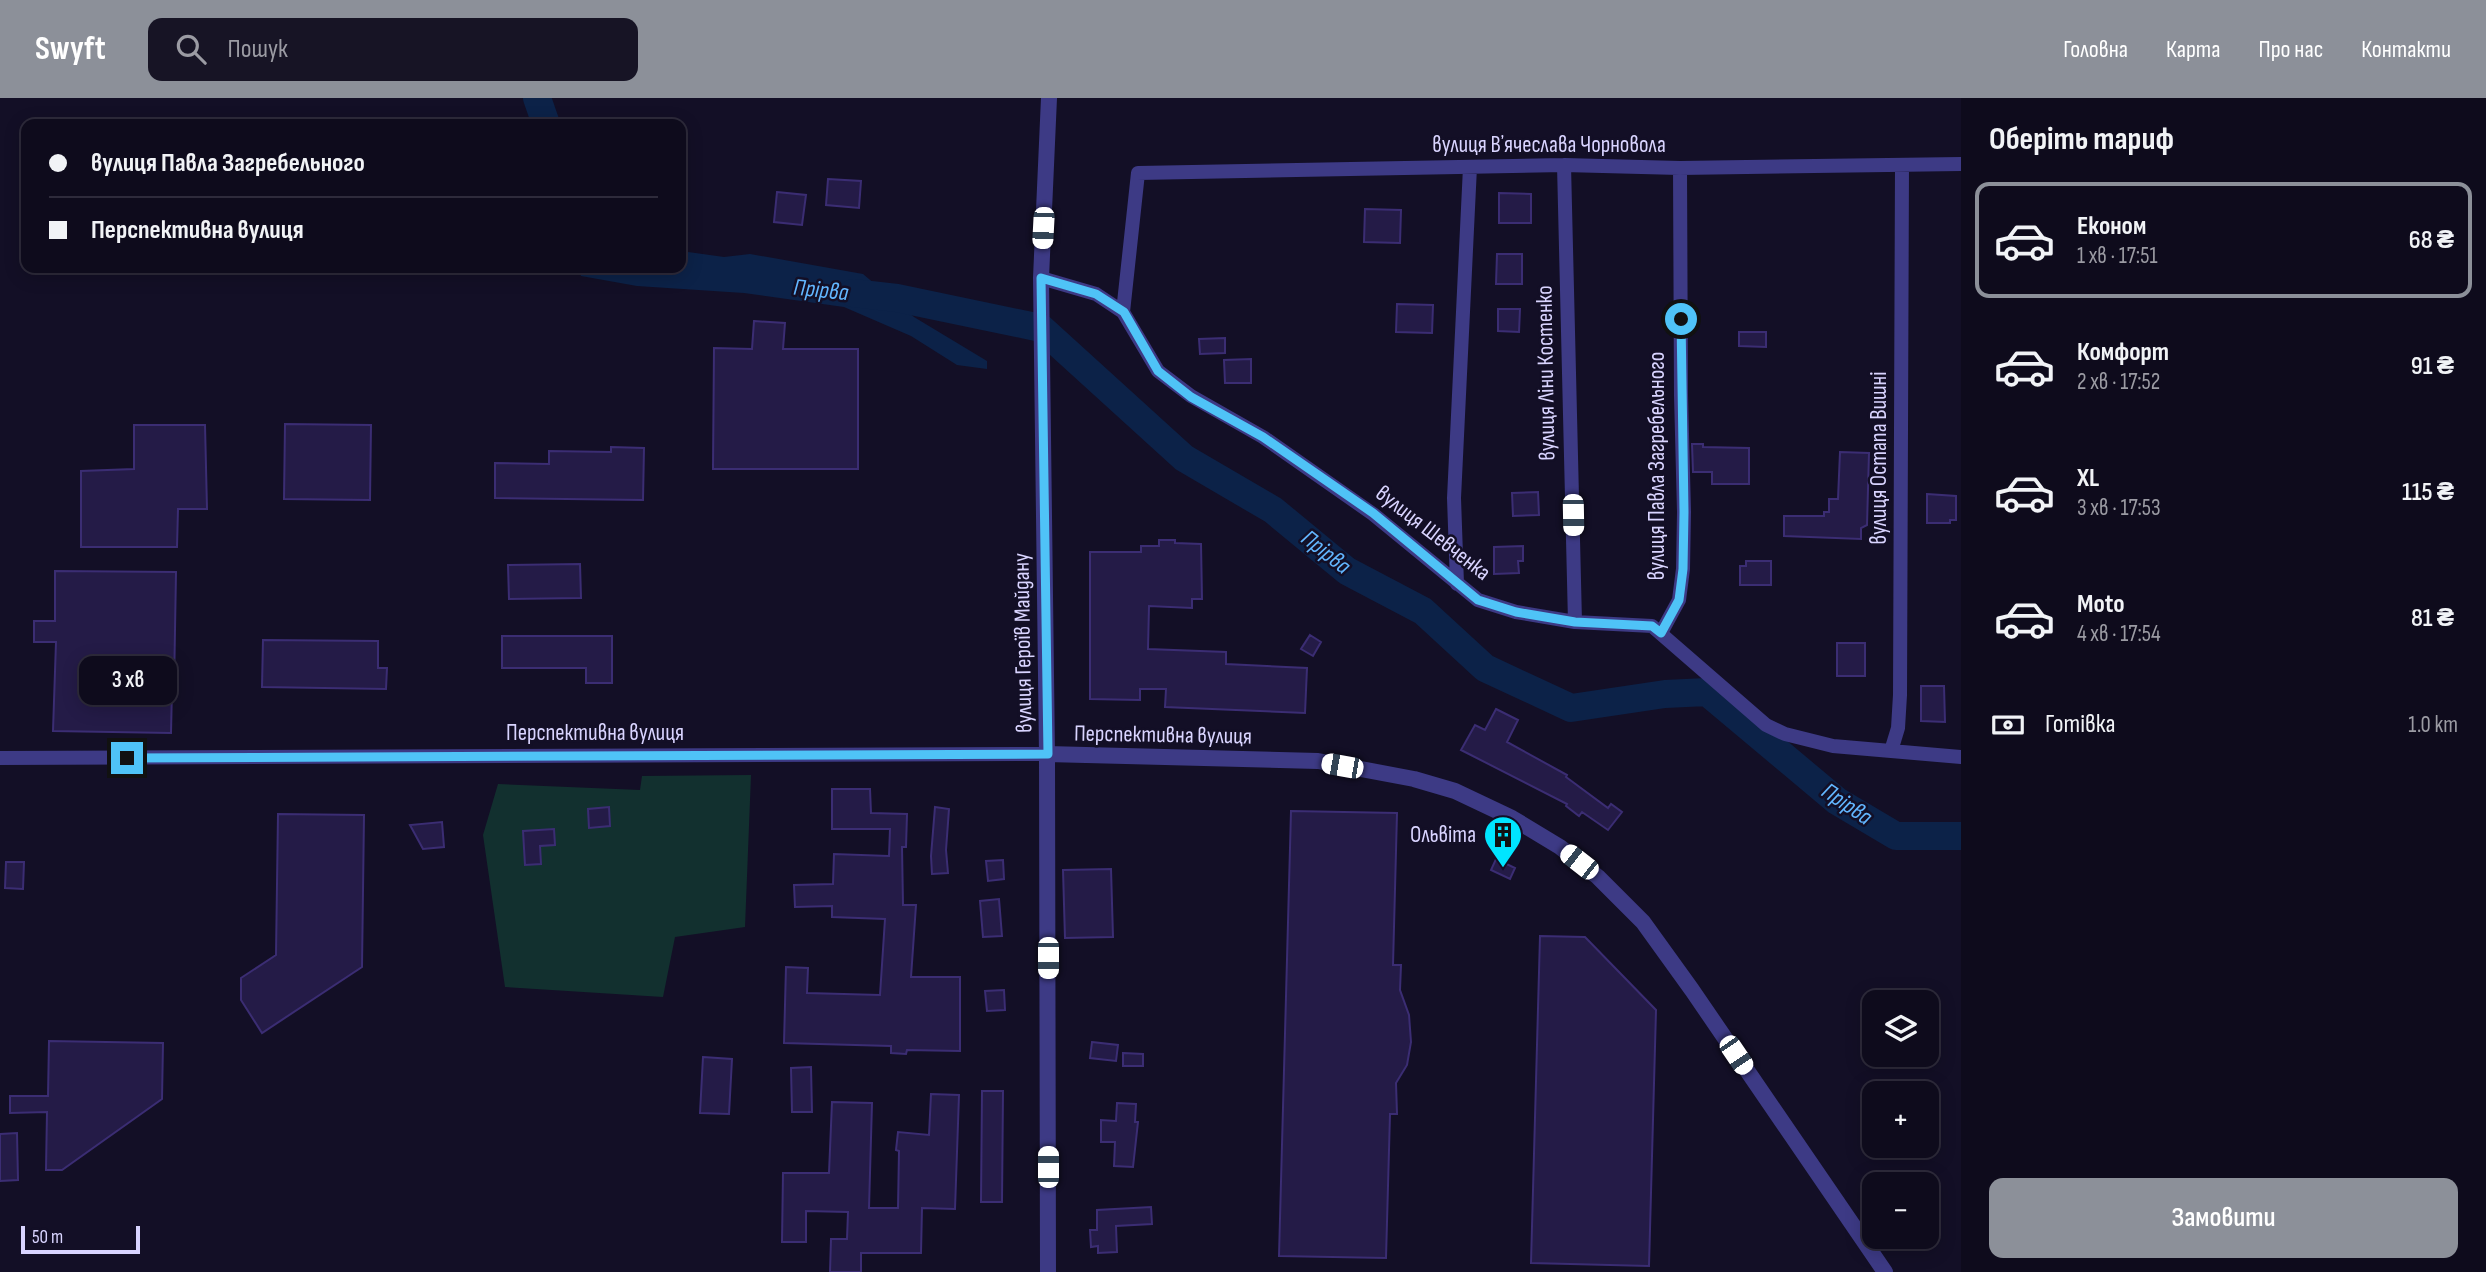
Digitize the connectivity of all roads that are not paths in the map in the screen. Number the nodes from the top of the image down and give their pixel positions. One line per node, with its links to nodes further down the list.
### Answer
1 (1049, 98): 7 (street, вулиця Героїв Майдану)
2 (1961, 164): 4 (street, вулиця Вʼячеслава Чорновола)
3 (1564, 165): 5 (street, вулиця Вʼячеслава Чорновола); 6 (street, вулиця Вʼячеслава Чорновола); 10 (street, вулиця Ліни Костенко)
4 (1902, 165): 6 (street, вулиця Вʼячеслава Чорновола); 12 (street, вулиця Остапа Вишні)
5 (1470, 167): 8 (street, вулиця Вʼячеслава Чорновола); 9 (street)
6 (1680, 168): 11 (street, вулиця Павла Загребельного)
7 (1041, 278): 8 (street, вулиця Шевченка); 13 (street, вулиця Героїв Майдану)
8 (1124, 312): 9 (street, вулиця Шевченка)
9 (1457, 584): 10 (street, вулиця Шевченка)
10 (1575, 622): 11 (street, вулиця Шевченка)
11 (1661, 633): 12 (street, вулиця Шевченка)
12 (1891, 751): 14 (street, вулиця Шевченка)
13 (1048, 754): 15 (street, Перспективна вулиця); 16 (street, вулиця Героїв Майдану); 17 (street, Перспективна вулиця)
14 (1961, 757)
15 (0, 758)
16 (1048, 1272)
17 (1885, 1272)

